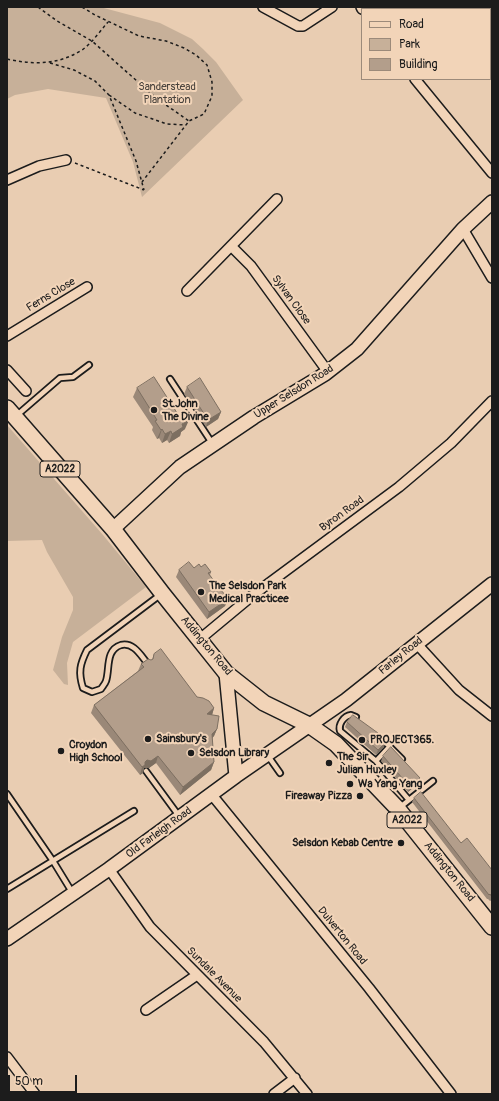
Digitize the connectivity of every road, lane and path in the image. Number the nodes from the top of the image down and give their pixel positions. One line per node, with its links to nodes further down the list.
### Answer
1 (38, 7): 6 (path)
2 (82, 7): 5 (path)
3 (263, 7): 4 (street)
4 (332, 7)
5 (108, 22): 6 (path); 11 (path)
6 (92, 41): 8 (path); 11 (path)
7 (7, 59): 8 (path)
8 (50, 63): 10 (path)
9 (416, 80): 14 (street)
10 (110, 95): 12 (path); 16 (path)
11 (189, 121): 12 (path)
12 (186, 125): 16 (path)
13 (66, 160): 15 (street); 16 (path)
14 (492, 173)
15 (7, 180)
16 (142, 182)
17 (277, 199): 20 (street)
18 (492, 202): 19 (street, Upper Selsdon Road)
19 (463, 229): 21 (street); 27 (street, Upper Selsdon Road)
20 (231, 246): 23 (street); 27 (street, Sylvan Close)
21 (492, 278)
22 (87, 287): 24 (street, Ferns Close)
23 (187, 290)
24 (7, 336)
25 (89, 365): 31 (lane)
26 (7, 370): 29 (street)
27 (328, 372): 32 (street, Upper Selsdon Road)
28 (170, 379): 32 (lane)
29 (26, 390)
30 (492, 401): 36 (street, Byron Road)
31 (11, 412): 33 (main road, Addington Road / A2022)
32 (213, 445): 33 (street, Upper Selsdon Road)
33 (113, 529): 35 (main road, Addington Road / A2022)
34 (492, 584): 37 (street, Farley Road)
35 (162, 594): 36 (main road, Addington Road / A2022); 38 (lane)
36 (200, 639): 39 (main road, Addington Road / A2022)
37 (416, 643): 40 (street); 42 (street, Farley Road)
38 (148, 664)
39 (226, 673): 42 (main road, Addington Road / A2022); 51 (street)
40 (492, 716)
41 (360, 720): 43 (lane)
42 (309, 725): 43 (main road, Addington Road / A2022); 46 (street, Old Farleigh Road)
43 (334, 734): 47 (lane); 55 (main road, Addington Road / A2022)
44 (379, 735): 45 (lane)
45 (390, 746): 47 (lane); 48 (lane)
46 (267, 755): 50 (lane); 51 (street, Old Farleigh Road)
47 (376, 761): 55 (lane)
48 (405, 762)
49 (146, 771): 57 (lane)
50 (280, 773)
51 (236, 776): 54 (street, Old Farleigh Road)
52 (433, 781): 55 (lane)
53 (7, 794): 58 (lane)
54 (212, 795): 57 (street, Old Farleigh Road); 71 (street, Dulverton Road)
55 (404, 804): 62 (main road, Addington Road / A2022)
56 (134, 811): 58 (lane)
57 (181, 817): 59 (street, Old Farleigh Road)
58 (53, 861): 60 (lane); 61 (lane)
59 (109, 870): 61 (street, Old Farleigh Road); 64 (street, Sundale Avenue)
60 (7, 889)
61 (72, 894): 63 (street, Old Farleigh Road)
62 (492, 927)
63 (7, 939)
64 (197, 975): 65 (street); 67 (street, Sundale Avenue)
65 (146, 1010)
66 (7, 1057): 68 (street)
67 (295, 1078): 69 (street); 70 (street, Sundale Avenue)
68 (34, 1094)
69 (274, 1094)
70 (307, 1094)
71 (451, 1094)

